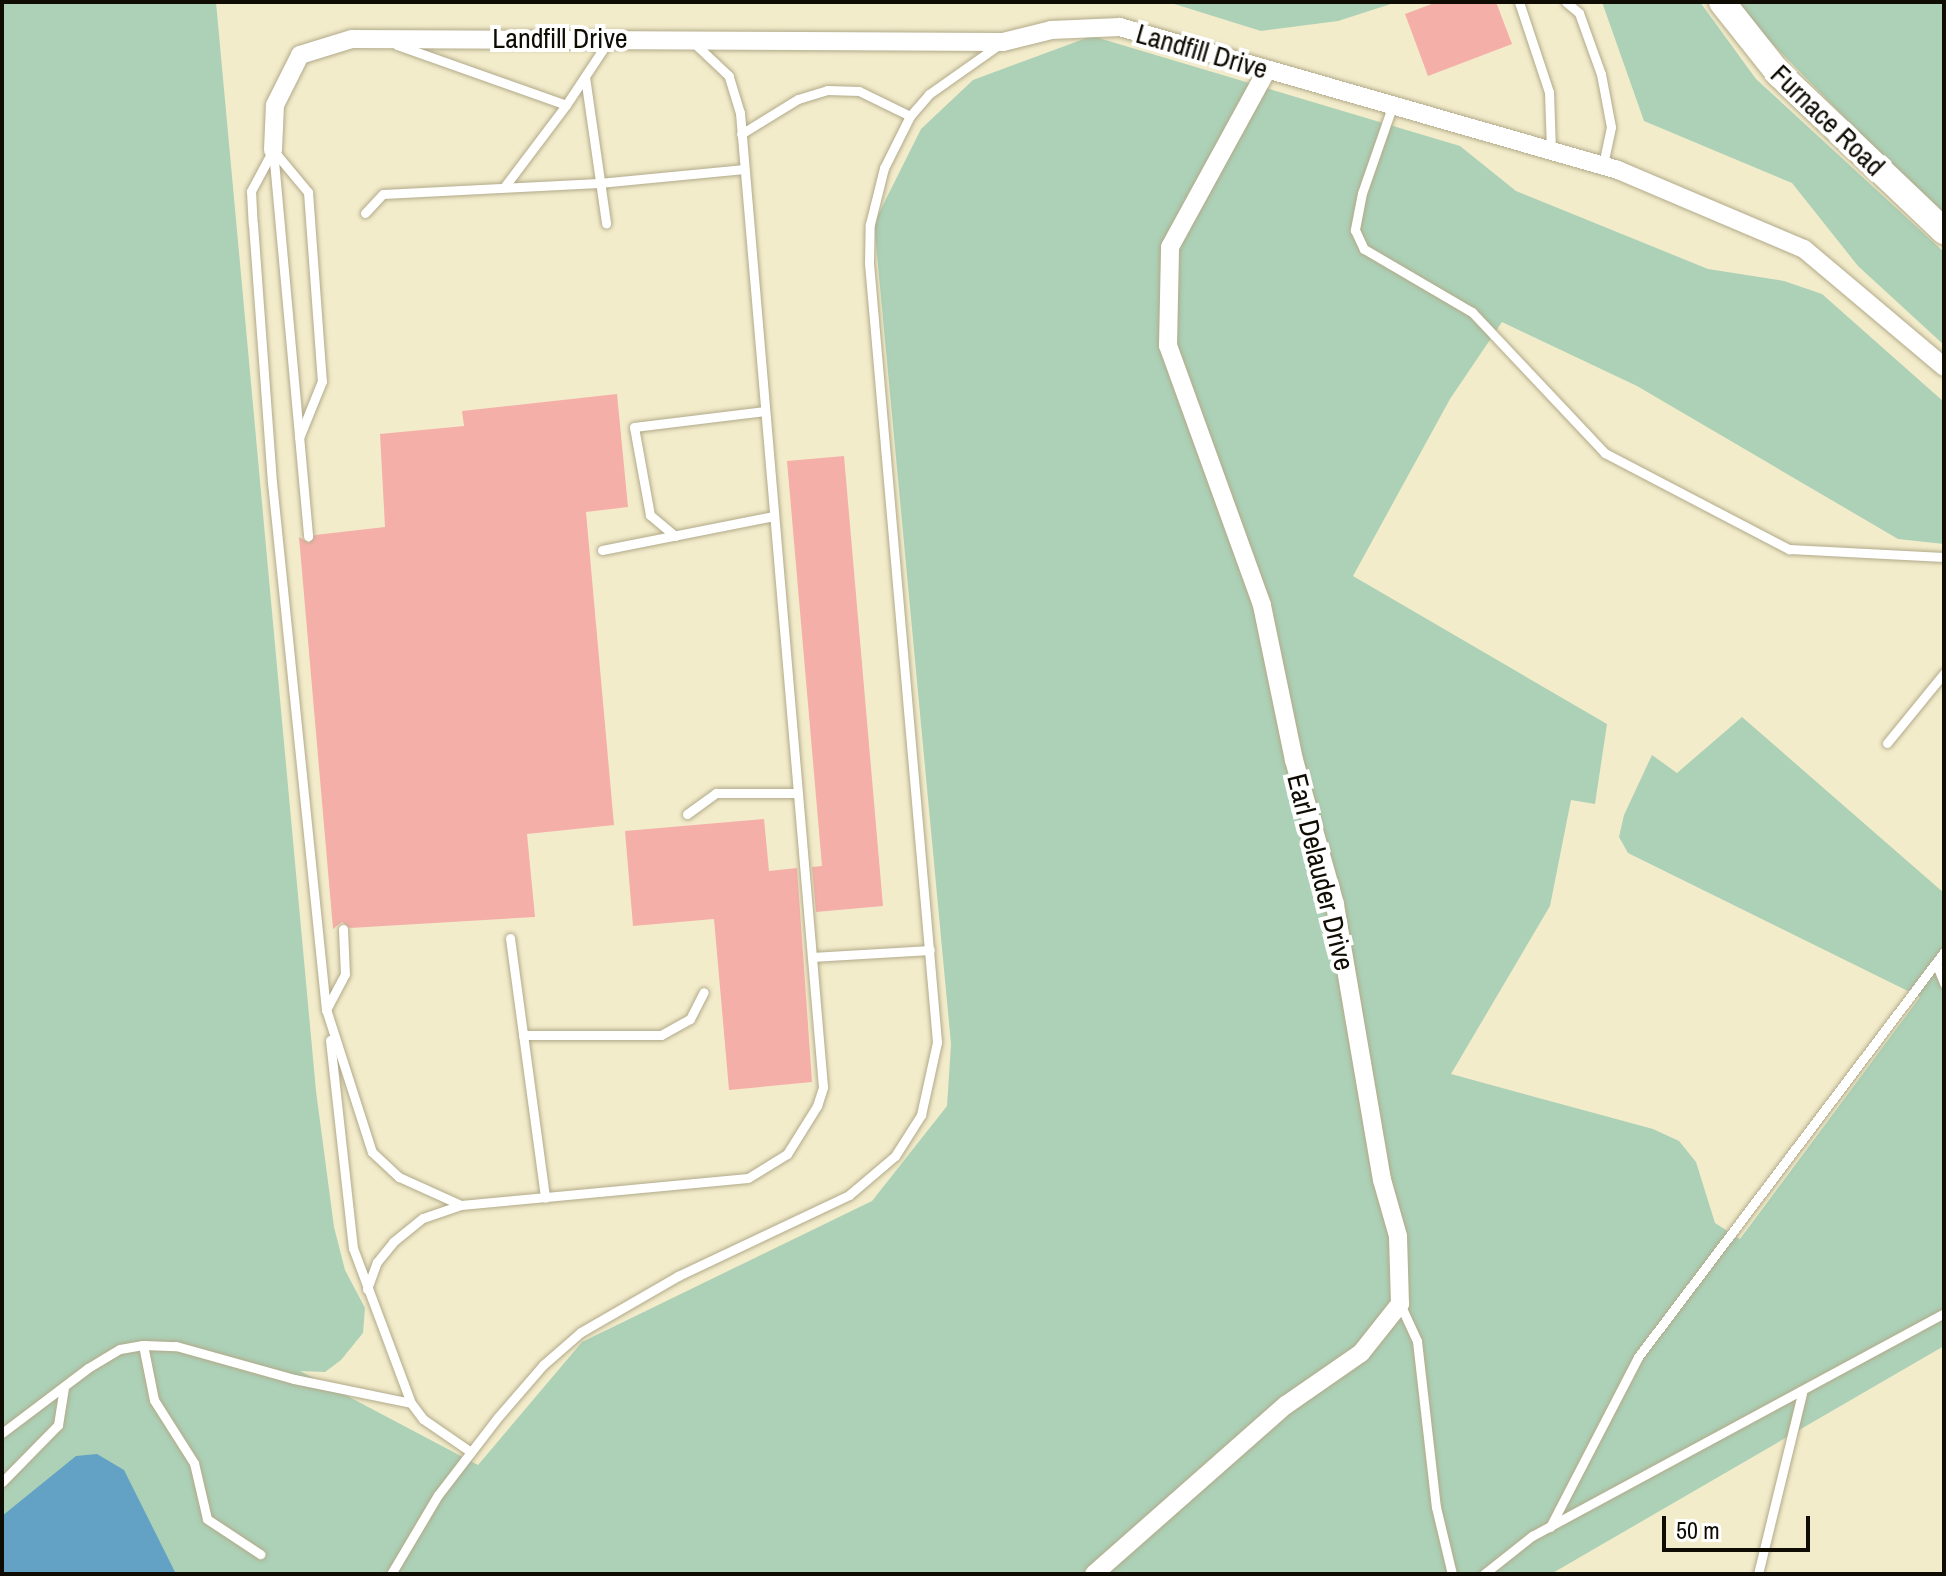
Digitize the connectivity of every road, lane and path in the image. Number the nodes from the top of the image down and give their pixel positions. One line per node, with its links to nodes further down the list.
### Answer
1 (1519, 2): 15 (lane)
2 (1566, 2): 16 (lane)
3 (1722, 2): 22 (main road, Furnace Road)
4 (611, 37): 5 (street, Landfill Drive); 6 (street, Landfill Drive); 9 (lane)
5 (383, 38): 10 (lane); 14 (street, Landfill Drive)
6 (687, 38): 7 (street, Landfill Drive); 13 (lane)
7 (1003, 42): 8 (street, Landfill Drive); 12 (lane)
8 (1267, 70): 11 (street, Landfill Drive); 48 (street, Earl Delauder Drive)
9 (585, 77): 10 (lane); 18 (lane)
10 (566, 105): 19 (lane)
11 (1392, 107): 15 (street, Landfill Drive); 30 (lane)
12 (910, 116): 13 (lane); 37 (lane)
13 (741, 134): 17 (lane)
14 (273, 150): 25 (lane); 25 (lane); 43 (lane)
15 (1551, 150): 16 (street, Landfill Drive)
16 (1603, 164): 23 (street, Landfill Drive)
17 (744, 169): 18 (lane); 24 (lane)
18 (599, 183): 19 (lane); 21 (lane)
19 (505, 186): 20 (lane)
20 (365, 213)
21 (606, 223)
22 (1944, 231)
23 (1944, 367)
24 (765, 411): 26 (lane); 28 (lane)
25 (298, 441): 27 (lane)
26 (774, 516): 28 (lane); 33 (lane)
27 (308, 536)
28 (675, 536): 29 (lane)
29 (602, 550)
30 (1944, 557)
31 (1944, 673): 32 (lane)
32 (1887, 743)
33 (798, 793): 34 (lane); 39 (lane)
34 (687, 814)
35 (343, 929): 43 (lane)
36 (510, 938): 44 (lane)
37 (930, 950): 39 (lane); 55 (lane)
38 (1944, 952): 40 (lane)
39 (812, 957): 45 (lane)
40 (1936, 963): 41 (lane); 57 (lane)
41 (1944, 983)
42 (704, 992): 44 (lane)
43 (326, 1009): 46 (lane); 47 (lane)
44 (523, 1035): 45 (lane)
45 (545, 1198): 46 (lane)
46 (461, 1205): 47 (lane)
47 (367, 1289): 53 (lane)
48 (1400, 1304): 60 (street); 61 (lane)
49 (1944, 1313): 52 (lane)
50 (143, 1345): 51 (lane); 53 (lane); 58 (lane)
51 (64, 1386): 54 (lane); 56 (lane)
52 (1802, 1393): 57 (lane); 63 (lane)
53 (411, 1403): 55 (lane)
54 (2, 1433)
55 (471, 1452): 59 (lane)
56 (2, 1482)
57 (1550, 1527): 62 (lane)
58 (260, 1554)
59 (391, 1574)
60 (1094, 1574)
61 (1452, 1574)
62 (1484, 1574)
63 (1758, 1574)

